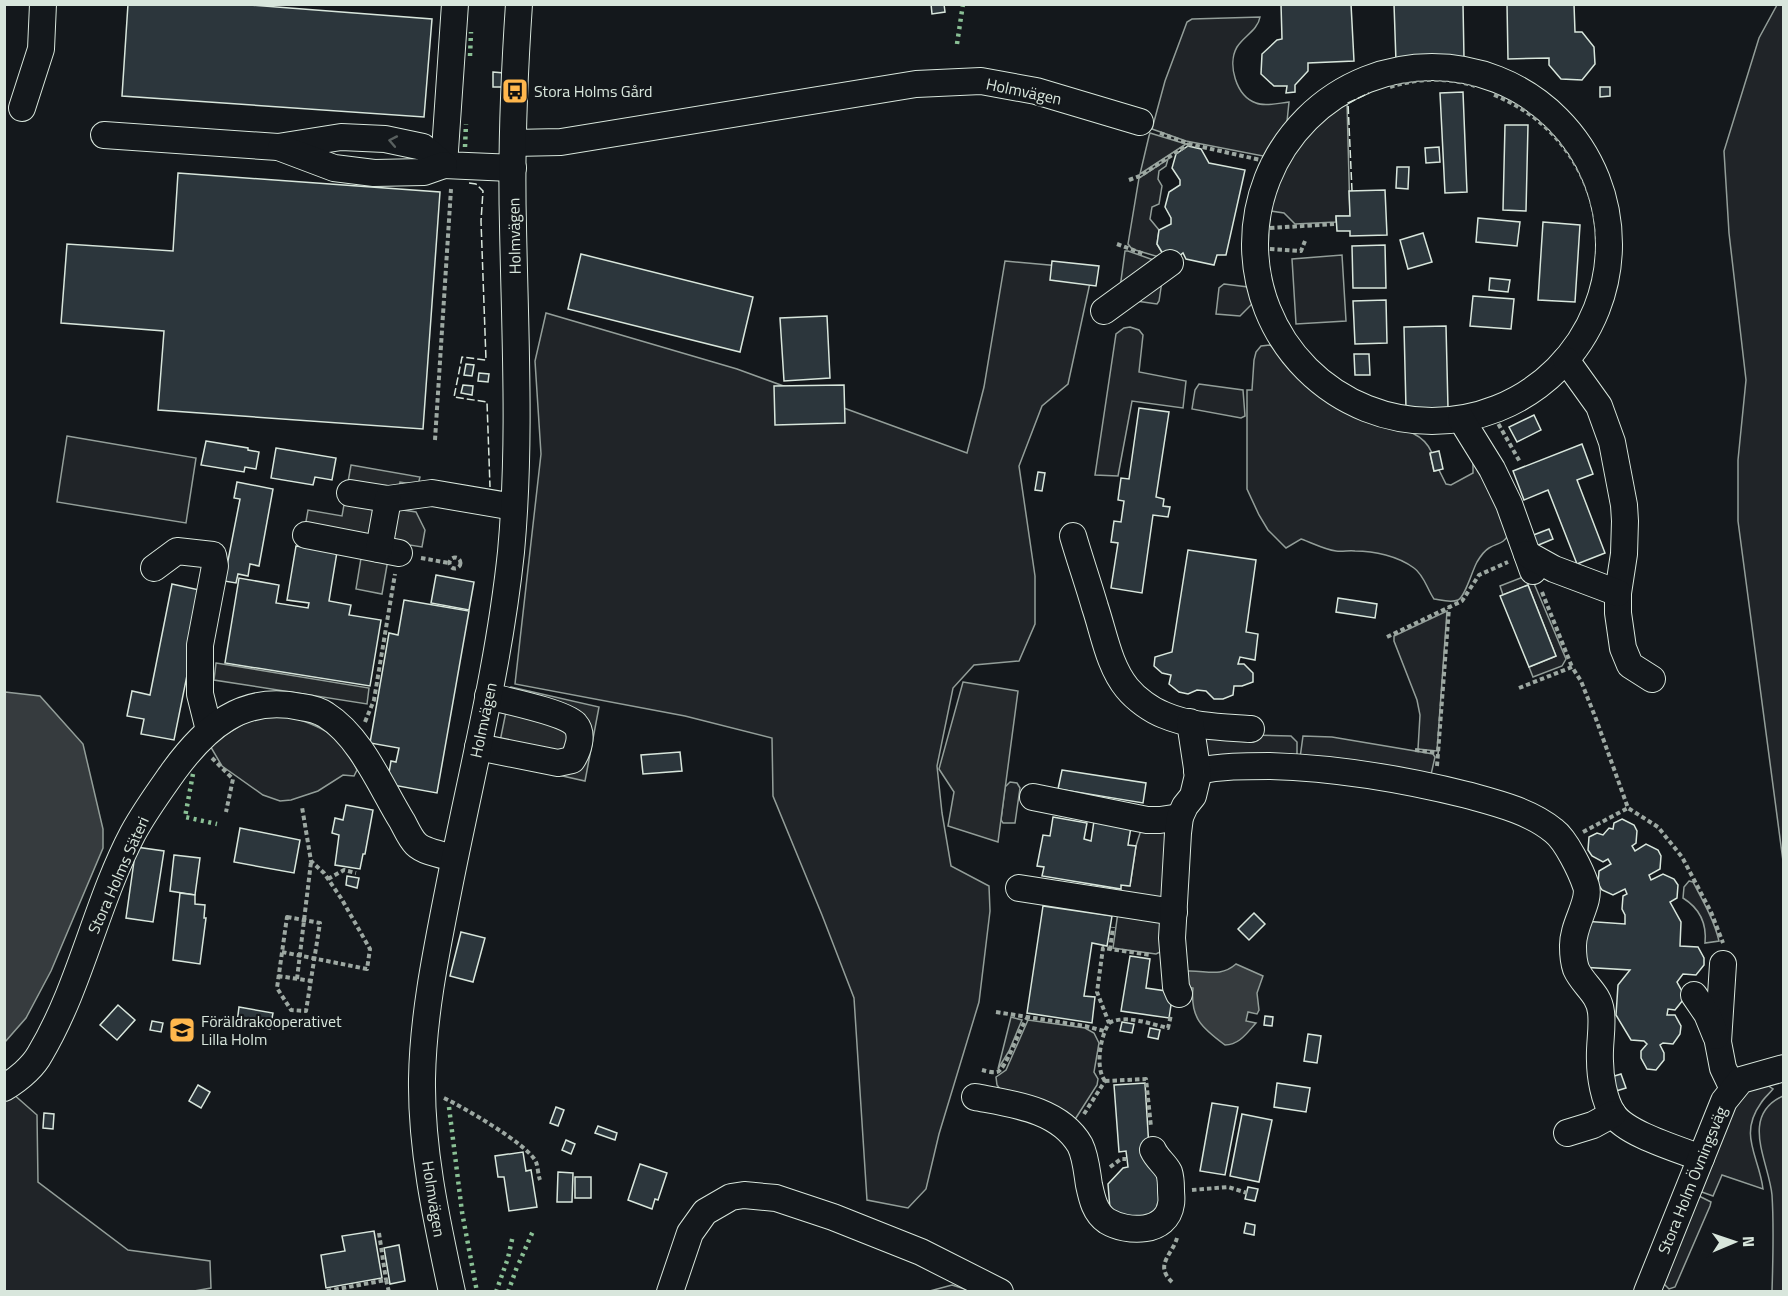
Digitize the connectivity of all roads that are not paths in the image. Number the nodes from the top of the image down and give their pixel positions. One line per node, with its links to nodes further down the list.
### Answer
1 (43, 4): 4 (street)
2 (455, 4): 9 (street)
3 (519, 4): 7 (street, Holmvägen)
4 (22, 108)
5 (1145, 126): 7 (street, Holmvägen)
6 (104, 135): 8 (street)
7 (513, 142): 10 (street, Holmvägen)
8 (278, 147): 9 (street); 9 (street, one-way to 8)
9 (448, 165): 10 (street)
10 (513, 168): 17 (street, Holmvägen)
11 (1170, 263): 12 (street)
12 (1104, 311)
13 (1561, 356): 14 (street); 14 (street); 21 (street)
14 (1474, 412): 21 (street)
15 (350, 493): 16 (street)
16 (388, 499): 17 (street); 18 (street)
17 (514, 507): 23 (street, Holmvägen)
18 (306, 536)
19 (1073, 536): 24 (street)
20 (154, 568): 26 (street)
21 (1618, 593): 22 (street)
22 (1652, 679)
23 (488, 696): 27 (street, Holmvägen); 27 (street)
24 (1190, 722): 25 (street); 28 (street)
25 (1251, 729)
26 (203, 736): 31 (street, Stora Holms Säteri); 39 (street, Stora Holms Säteri)
27 (478, 747): 31 (street, Holmvägen)
28 (1197, 771): 30 (street); 42 (street)
29 (1032, 797): 30 (street)
30 (1180, 817): 33 (street)
31 (454, 858): 46 (street, Holmvägen)
32 (1019, 888): 33 (street)
33 (1174, 912): 35 (street)
34 (1723, 964): 37 (street)
35 (1179, 994)
36 (1694, 995): 37 (street)
37 (1718, 1042): 40 (street)
38 (1784, 1068): 40 (street, Stora Holm Övningsväg)
39 (4, 1088)
40 (1734, 1089): 45 (street, Stora Holm Övningsväg)
41 (975, 1097): 44 (street)
42 (1613, 1114): 43 (street); 45 (street)
43 (1567, 1133)
44 (1153, 1150)
45 (1701, 1158): 49 (street, Stora Holm Övningsväg)
46 (452, 1292)
47 (670, 1292): 48 (street)
48 (1000, 1292)
49 (1647, 1292)

